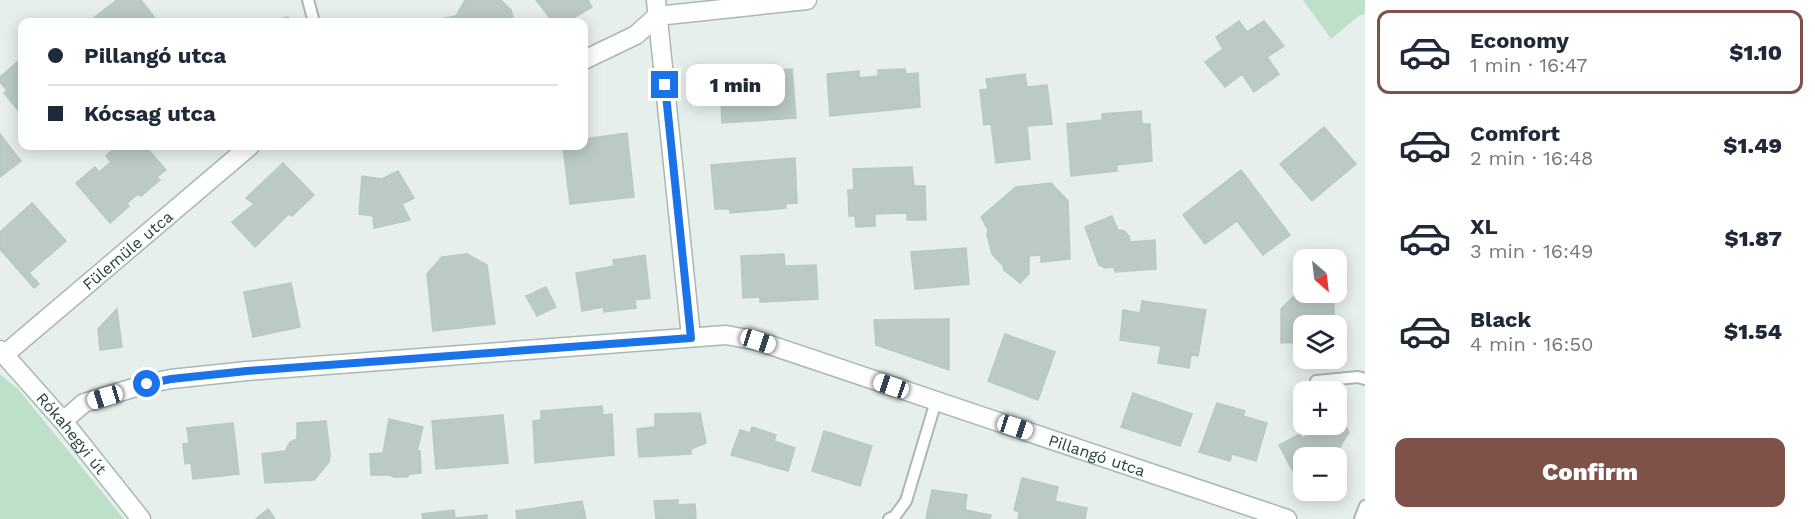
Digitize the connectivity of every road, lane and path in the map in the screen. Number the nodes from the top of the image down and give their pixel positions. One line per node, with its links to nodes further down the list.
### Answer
1 (308, 0): 4 (lane)
2 (807, 0): 3 (street)
3 (657, 8): 5 (street); 7 (street)
4 (313, 18)
5 (588, 58)
6 (245, 150): 8 (street, Fülemüle utca)
7 (691, 338): 11 (street, Pillangó utca); 12 (street, Pillangó utca)
8 (2, 352): 12 (street, Rókahegyi út)
9 (1365, 379): 10 (lane)
10 (1316, 381)
11 (936, 401): 15 (lane); 16 (street, Pillangó utca)
12 (63, 421): 14 (street, Rókahegyi út)
13 (1365, 506): 17 (lane)
14 (141, 519)
15 (889, 519)
16 (1287, 519)
17 (1360, 519)

